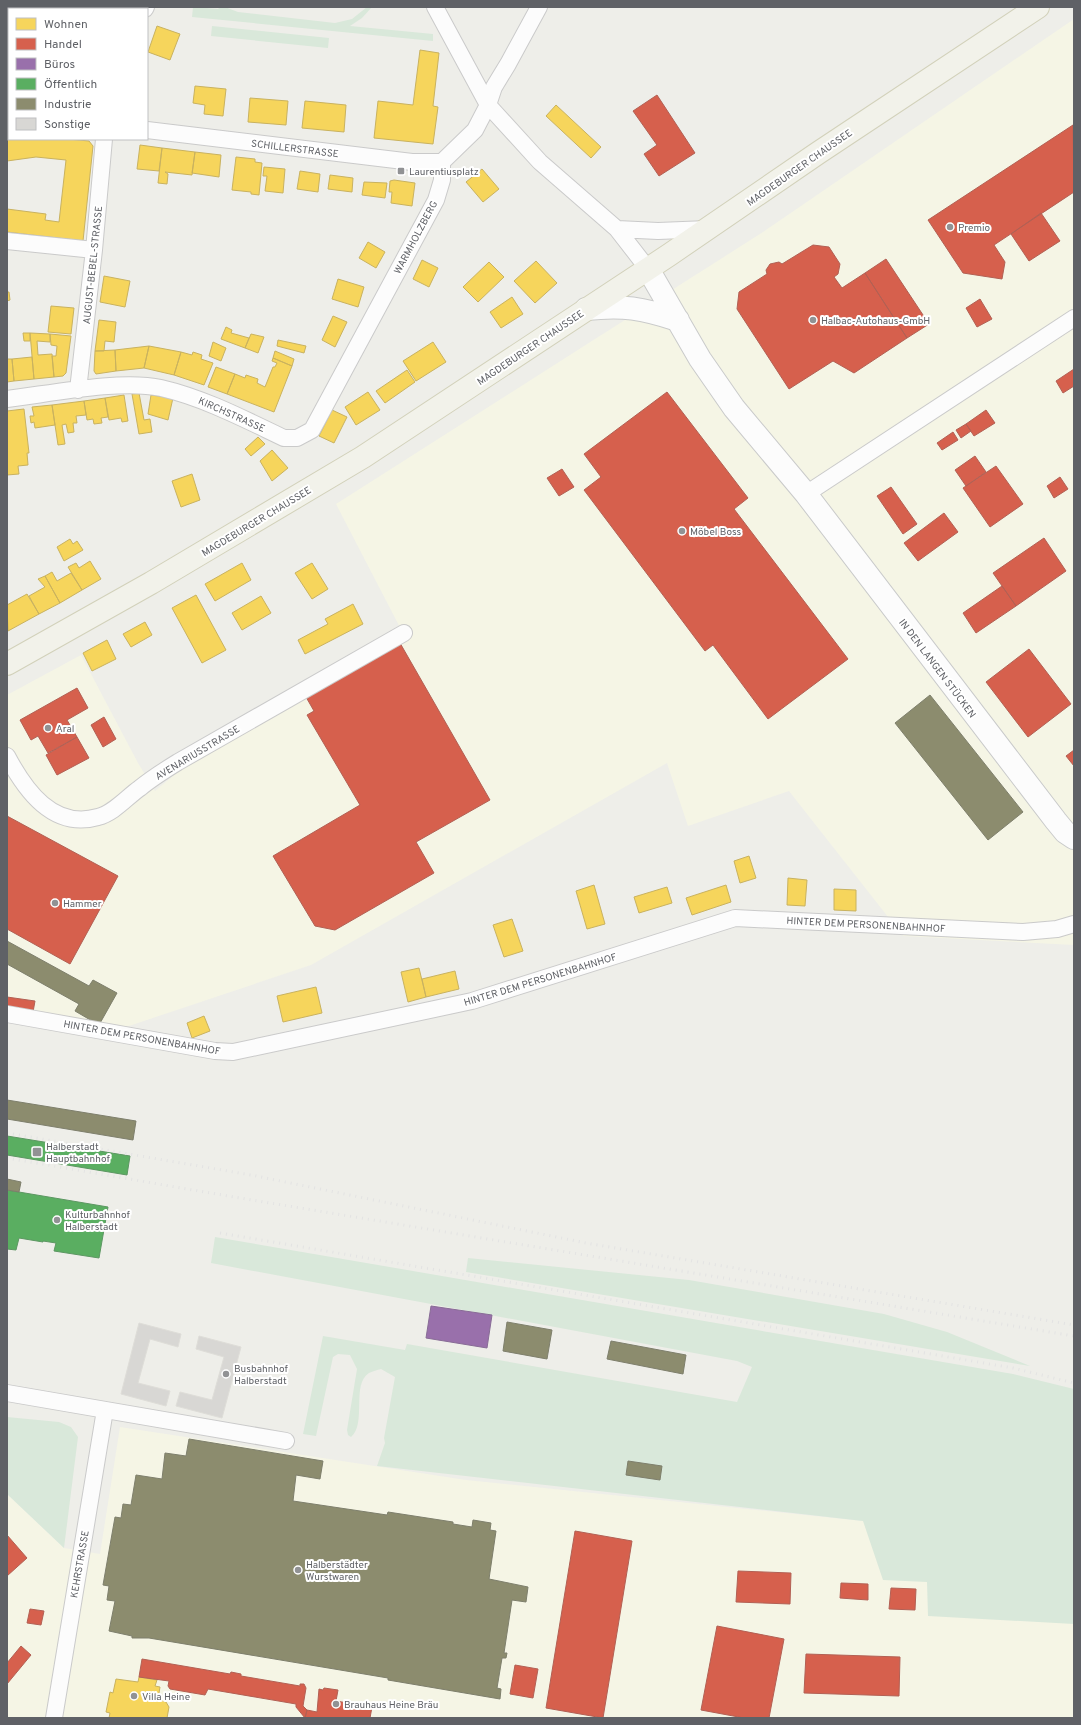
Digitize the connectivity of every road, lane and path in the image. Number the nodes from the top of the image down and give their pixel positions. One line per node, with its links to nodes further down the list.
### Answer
1 (435, 7): 4 (street)
2 (539, 7): 4 (street)
3 (1038, 7): 9 (main road, MAGDEBURGER CHAUSSEE)
4 (488, 106): 7 (street); 8 (street)
5 (148, 130): 7 (street, SCHILLERSTRASSE)
6 (104, 140): 11 (street, AUGUST-BEBEL-STRASSE)
7 (442, 162): 18 (street, WARMHOLZBERG)
8 (617, 229): 9 (street); 12 (street)
9 (708, 229): 12 (main road, MAGDEBURGER CHAUSSEE)
10 (7, 240): 11 (street)
11 (94, 250): 16 (street, AUGUST-BEBEL-STRASSE)
12 (648, 269): 13 (main road, MAGDEBURGER CHAUSSEE); 15 (street, IN DEN LANGEN STÜCKEN)
13 (586, 309): 15 (street); 21 (main road, MAGDEBURGER CHAUSSEE)
14 (1074, 318): 19 (street)
15 (678, 320): 19 (street, IN DEN LANGEN STÜCKEN)
16 (78, 390): 17 (street, KIRCHSTRASSE); 18 (street, KIRCHSTRASSE)
17 (7, 399)
18 (312, 430)
19 (806, 494): 23 (street, IN DEN LANGEN STÜCKEN)
20 (404, 633): 22 (street, AVENARIUSSTRASSE)
21 (7, 664)
22 (7, 756)
23 (1074, 838)
24 (1074, 924): 25 (street, HINTER DEM PERSONENBAHNHOF)
25 (7, 1014)
26 (7, 1393): 27 (street)
27 (105, 1410): 28 (street); 29 (street, KEHRSTRASSE)
28 (286, 1441)
29 (54, 1718)

